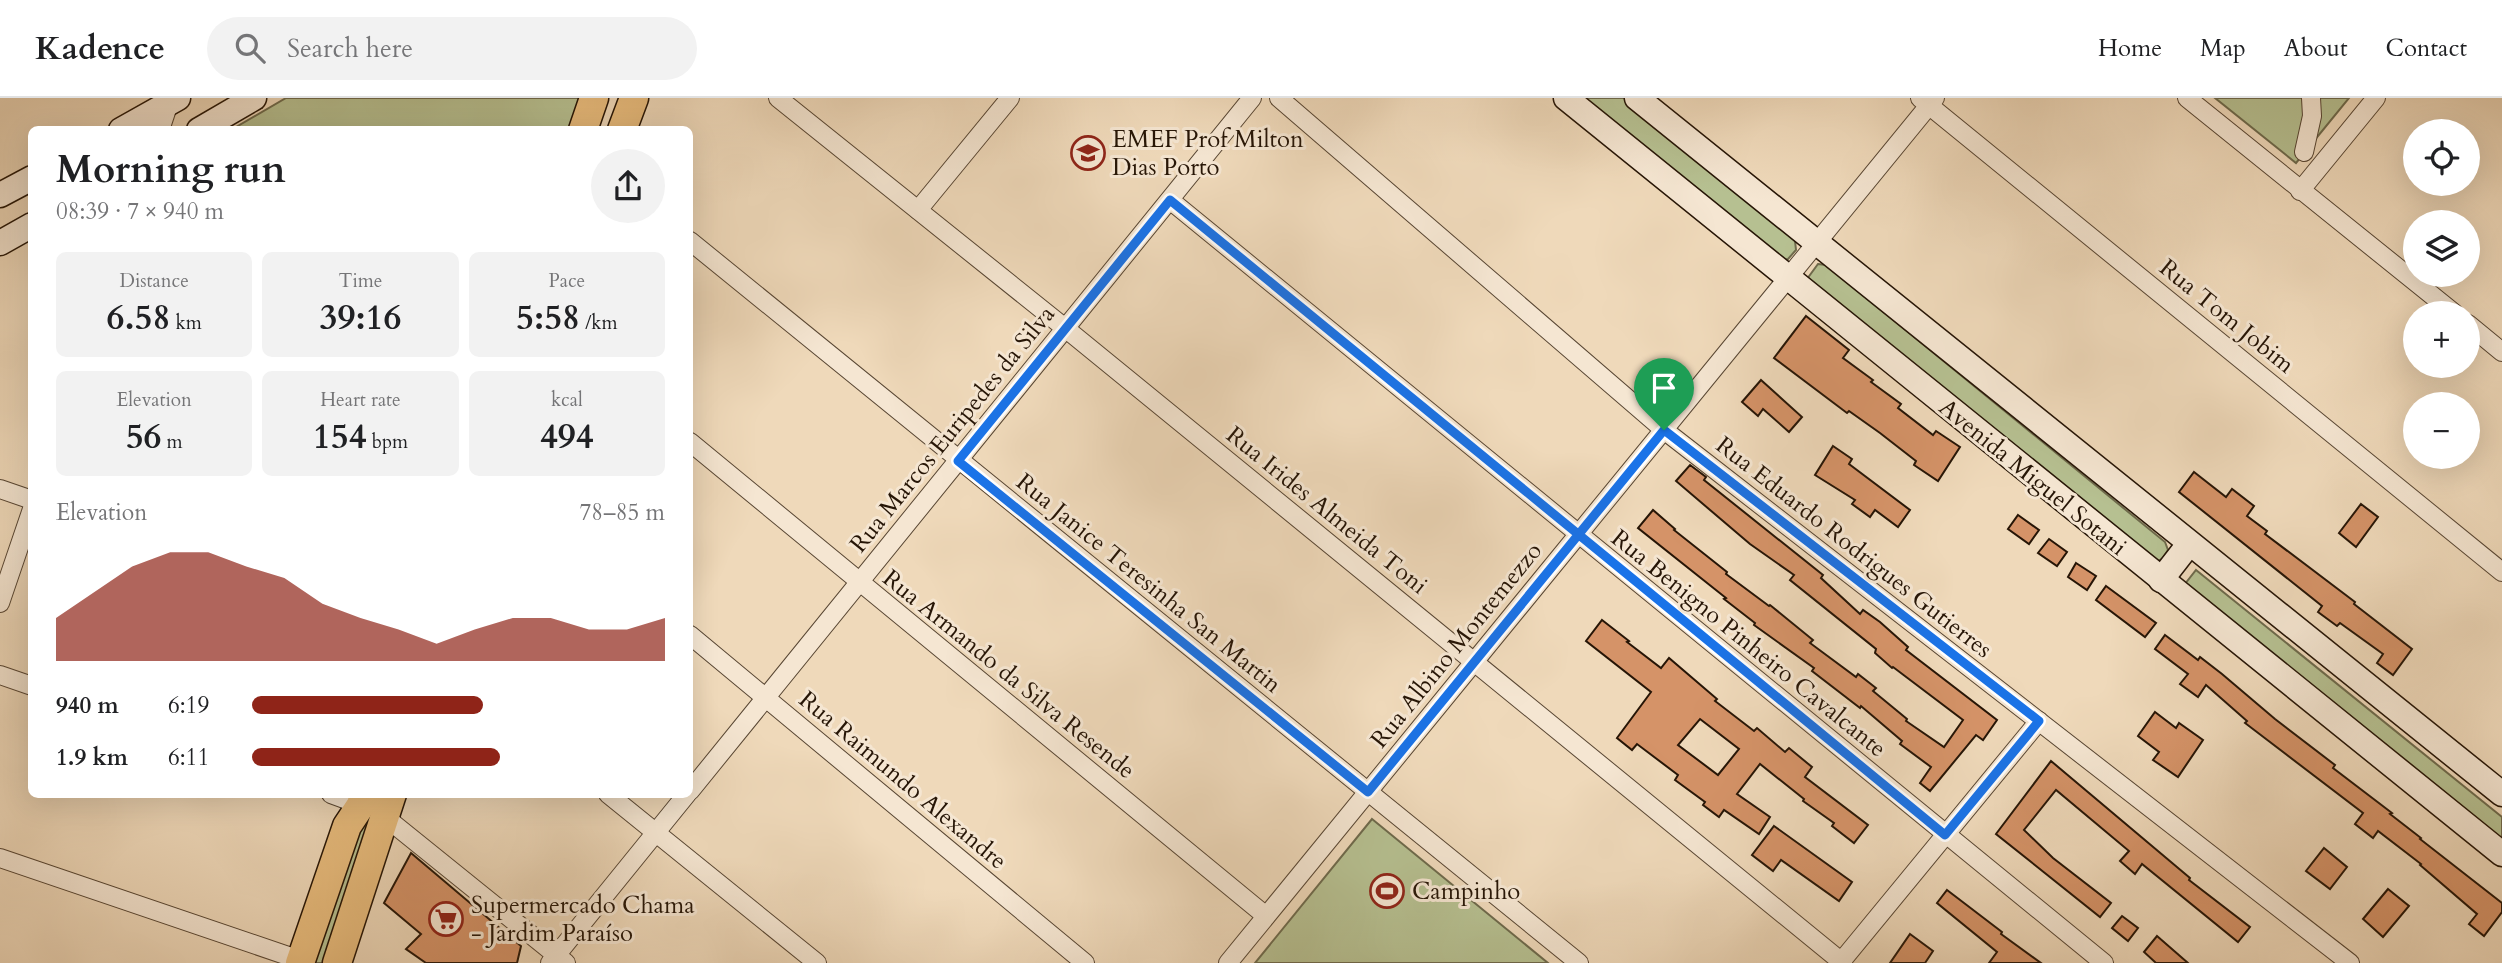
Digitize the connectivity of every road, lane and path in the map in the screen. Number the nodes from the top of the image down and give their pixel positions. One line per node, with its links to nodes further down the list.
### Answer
1 (254, 98): 17 (street)
2 (594, 98): 18 (main road)
3 (634, 98): 19 (main road)
4 (778, 98): 25 (street, Rua Irides Almeida Toni)
5 (1010, 98): 25 (street)
6 (1252, 98): 24 (street, Rua Marcos Euripedes da Silva)
7 (1279, 98): 35 (street, Rua Eduardo Rodrigues Gutierres)
8 (1566, 98): 30 (street, Avenida Miguel Sotani)
9 (1636, 98): 29 (street, Avenida Miguel Sotani)
10 (2186, 98): 22 (street)
11 (2311, 98): 20 (street)
12 (2376, 98): 22 (street)
13 (172, 100): 15 (street); 16 (street)
14 (1928, 101): 29 (street, Rua Albino Montemezzo); 43 (street, Rua Tom Jobim)
15 (128, 126)
16 (162, 126)
17 (207, 126)
18 (584, 126)
19 (624, 126)
20 (2304, 152)
21 (28, 180): 23 (street)
22 (2300, 191): 31 (street)
23 (0, 195)
24 (1170, 200): 32 (street, Rua Marcos Euripedes da Silva); 41 (street, Rua Benigno Pinheiro Cavalcante)
25 (918, 210): 32 (street, Rua Irides Almeida Toni)
26 (28, 227): 27 (street)
27 (0, 243)
28 (693, 243): 37 (street, Rua Janice Teresinha San Martin)
29 (1816, 244): 30 (street, Rua Albino Montemezzo); 42 (street, Avenida Miguel Sotani)
30 (1788, 279): 35 (street, Rua Albino Montemezzo); 44 (street, Avenida Miguel Sotani)
31 (2439, 301)
32 (1065, 328): 37 (street, Rua Marcos Euripedes da Silva); 48 (street, Rua Irides Almeida Toni)
33 (2480, 334): 34 (street)
34 (2502, 352)
35 (1664, 430): 41 (street, Rua Albino Montemezzo); 52 (street, Rua Eduardo Rodrigues Gutierres)
36 (693, 444): 45 (street, Rua Armando da Silva Resende)
37 (958, 461): 45 (street, Rua Marcos Euripedes da Silva); 54 (street, Rua Janice Teresinha San Martin)
38 (0, 489): 39 (street)
39 (28, 499)
40 (28, 521): 46 (street)
41 (1578, 534): 48 (street, Rua Albino Montemezzo); 61 (street, Rua Benigno Pinheiro Cavalcante)
42 (2189, 544): 44 (street); 55 (street, Avenida Miguel Sotani)
43 (2502, 572)
44 (2161, 580): 62 (street, Avenida Miguel Sotani)
45 (859, 582): 51 (street, Rua Marcos Euripedes da Silva); 64 (street, Rua Armando da Silva Resende)
46 (0, 603)
47 (693, 637): 51 (street, Rua Raimundo Alexandre)
48 (1475, 661): 54 (street, Rua Albino Montemezzo); 72 (street, Rua Irides Almeida Toni)
49 (0, 675): 50 (street)
50 (28, 685)
51 (766, 698): 53 (street, Rua Marcos Euripedes da Silva); 69 (street, Rua Raimundo Alexandre)
52 (2039, 721): 61 (street); 74 (street, Rua Eduardo Rodrigues Gutierres)
53 (693, 787)
54 (1368, 792): 64 (street, Rua Albino Montemezzo); 71 (street, Rua Janice Teresinha San Martin)
55 (2502, 794)
56 (351, 798): 59 (street)
57 (613, 798): 60 (street)
58 (684, 798): 60 (street, Rua Marcos Euripedes da Silva)
59 (376, 803): 65 (street); 66 (main road); 67 (main road)
60 (656, 833): 65 (street, Rua Marcos Euripedes da Silva); 68 (street)
61 (1945, 835): 72 (street); 73 (street, Rua Benigno Pinheiro Cavalcante)
62 (2502, 854)
63 (0, 858): 66 (street)
64 (1266, 916): 70 (street, Rua Albino Montemezzo)
65 (558, 960)
66 (300, 962)
67 (337, 963)
68 (817, 963)
69 (1085, 963)
70 (1228, 963)
71 (1579, 963)
72 (1842, 963)
73 (2104, 963)
74 (2350, 963)

